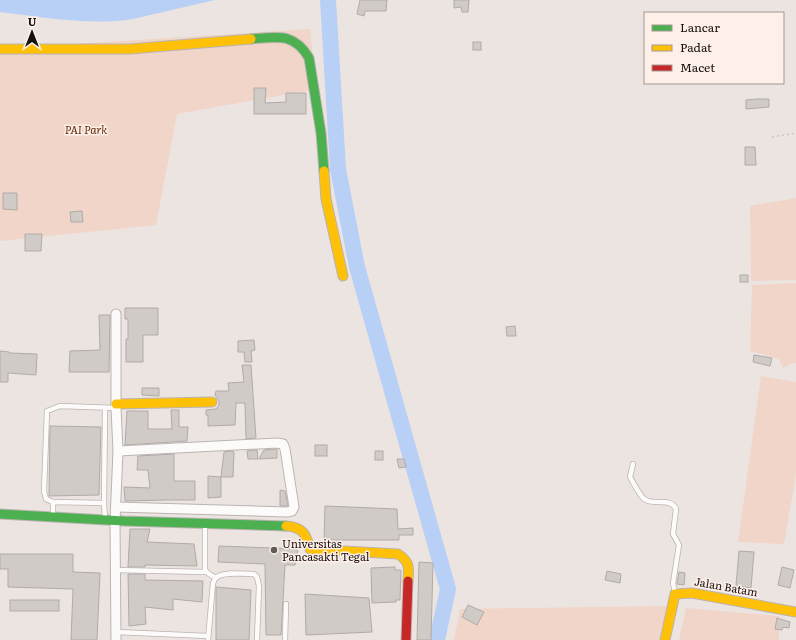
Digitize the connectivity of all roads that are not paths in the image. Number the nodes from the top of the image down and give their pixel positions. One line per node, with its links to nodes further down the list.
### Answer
1 (0, 49): 2 (street)
2 (343, 276)
3 (116, 314): 5 (street)
4 (212, 402): 5 (street)
5 (116, 406): 6 (lane); 7 (street)
6 (105, 408): 9 (lane); 10 (lane)
7 (118, 451): 11 (street); 11 (street)
8 (633, 464): 19 (lane)
9 (53, 502): 10 (lane); 13 (lane)
10 (104, 503): 14 (lane)
11 (116, 507): 14 (street)
12 (0, 514): 13 (street)
13 (52, 517): 14 (street)
14 (110, 520): 15 (street); 16 (street)
15 (205, 523): 17 (lane); 26 (street)
16 (115, 570): 17 (lane); 22 (street)
17 (206, 572): 18 (lane)
18 (216, 578): 23 (lane); 24 (lane)
19 (675, 594): 21 (street, Jalan Batam); 27 (street)
20 (286, 604): 25 (lane)
21 (796, 612)
22 (116, 636): 23 (lane)
23 (208, 638)
24 (257, 640)
25 (285, 640)
26 (406, 640)
27 (665, 640)

